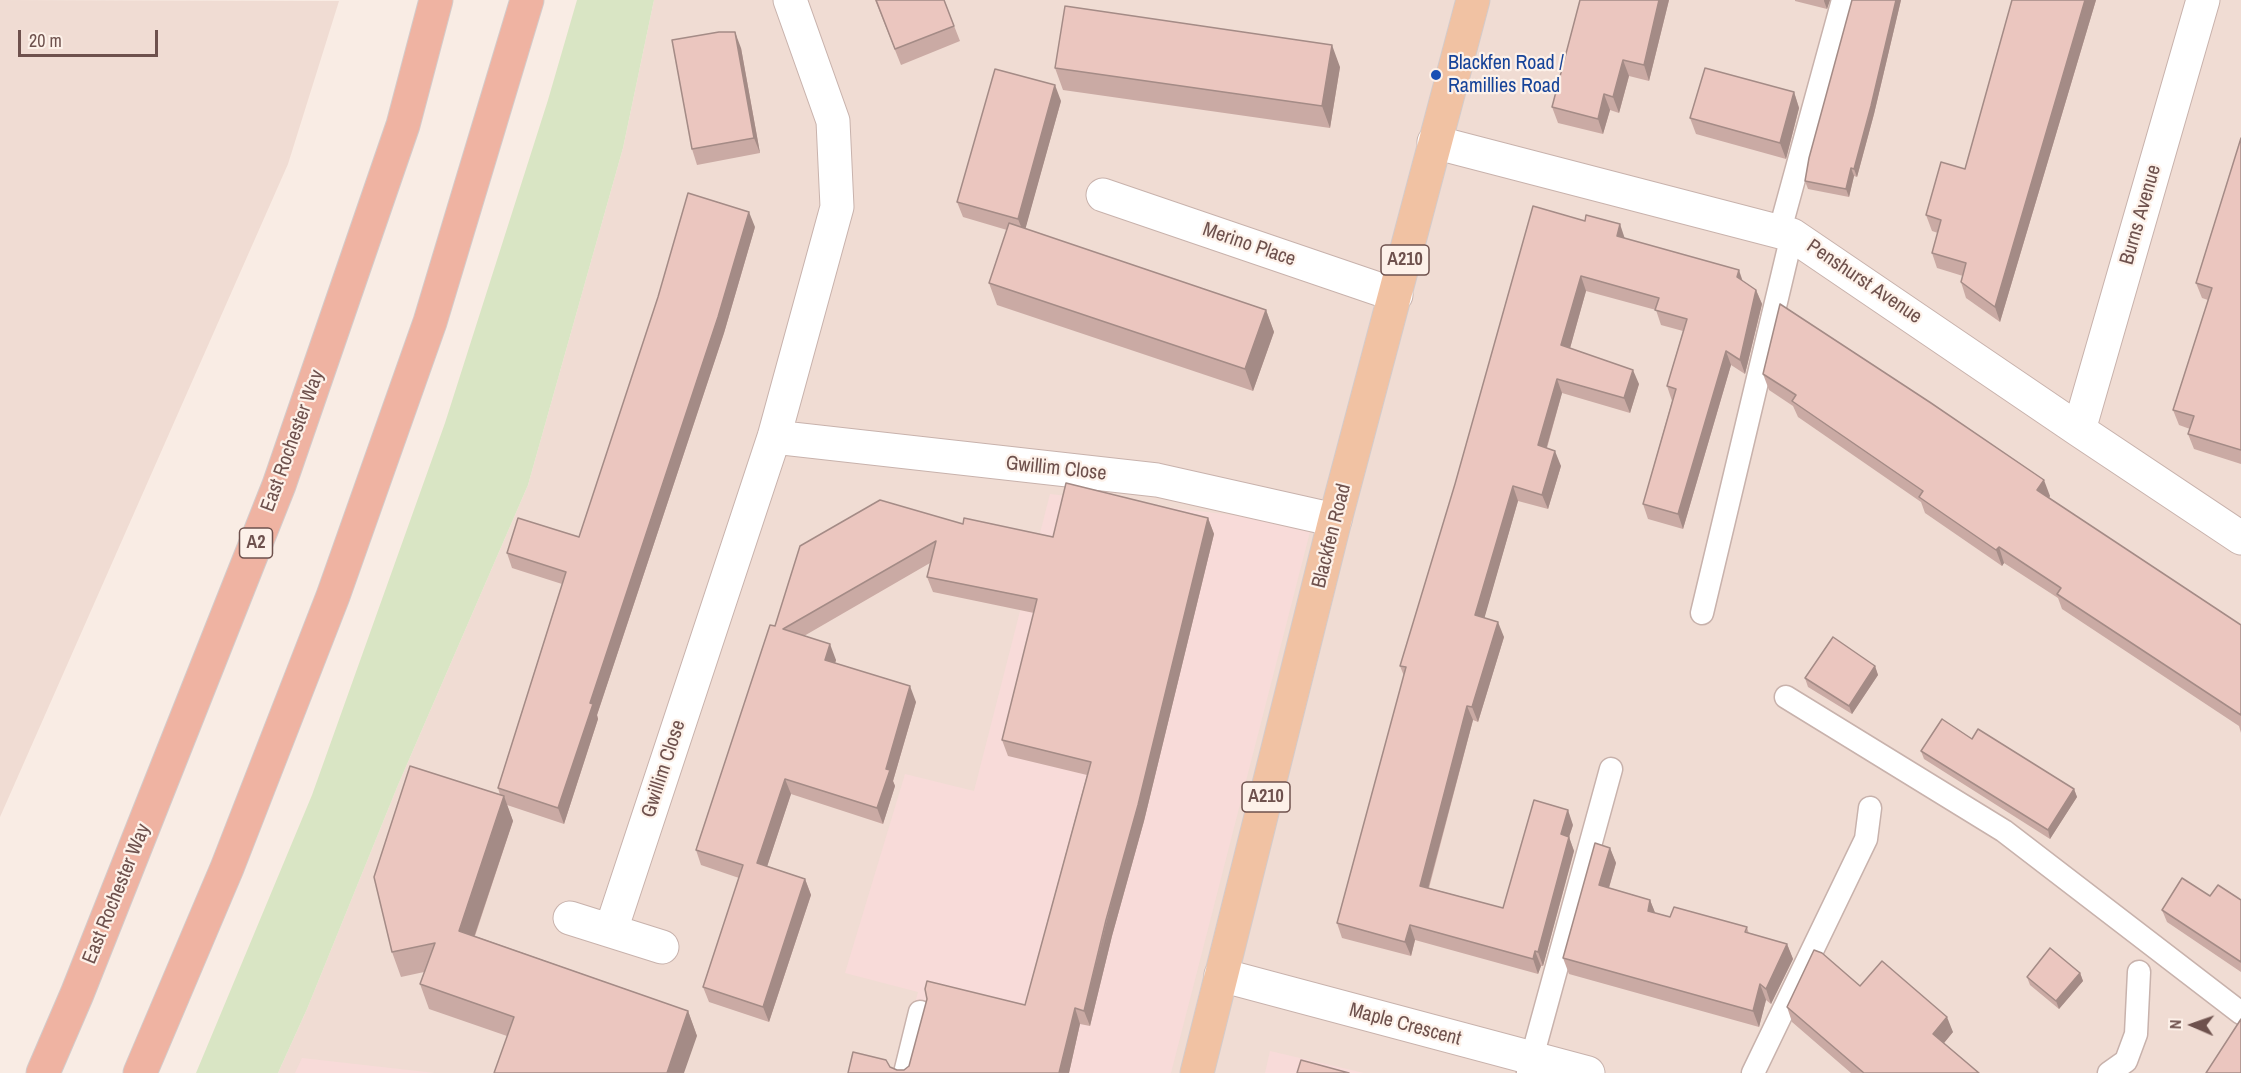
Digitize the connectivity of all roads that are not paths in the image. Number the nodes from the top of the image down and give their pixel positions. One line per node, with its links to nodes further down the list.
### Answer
1 (436, 0): 27 (highway, East Rochester Way / A2)
2 (527, 0): 28 (highway)
3 (789, 0): 12 (street, Gwillim Close)
4 (1473, 0): 7 (main road, Blackfen Road / A210)
5 (1843, 0): 9 (lane)
6 (2203, 0): 11 (street, Burns Avenue)
7 (1434, 142): 9 (street, Penshurst Avenue); 10 (main road, Blackfen Road / A210)
8 (1103, 195): 10 (street, Merino Place)
9 (1786, 232): 11 (street, Penshurst Avenue); 15 (lane)
10 (1396, 295): 13 (main road, Blackfen Road / A210)
11 (2079, 430): 14 (street, Penshurst Avenue)
12 (774, 437): 13 (street, Gwillim Close); 20 (street, Gwillim Close)
13 (1335, 520): 23 (main road, Blackfen Road / A210)
14 (2241, 538)
15 (1702, 613)
16 (1786, 697): 24 (lane)
17 (1611, 769): 26 (lane)
18 (1870, 808): 32 (lane)
19 (570, 918): 20 (street)
20 (611, 930): 21 (street)
21 (662, 947)
22 (2139, 972): 33 (lane)
23 (1221, 975): 26 (street, Maple Crescent); 30 (main road, Blackfen Road / A210)
24 (2238, 1005)
25 (920, 1012): 29 (lane)
26 (1530, 1066): 31 (street, Maple Crescent)
27 (43, 1073)
28 (140, 1073)
29 (905, 1073)
30 (1197, 1073)
31 (1588, 1073)
32 (1753, 1073)
33 (2109, 1073)

